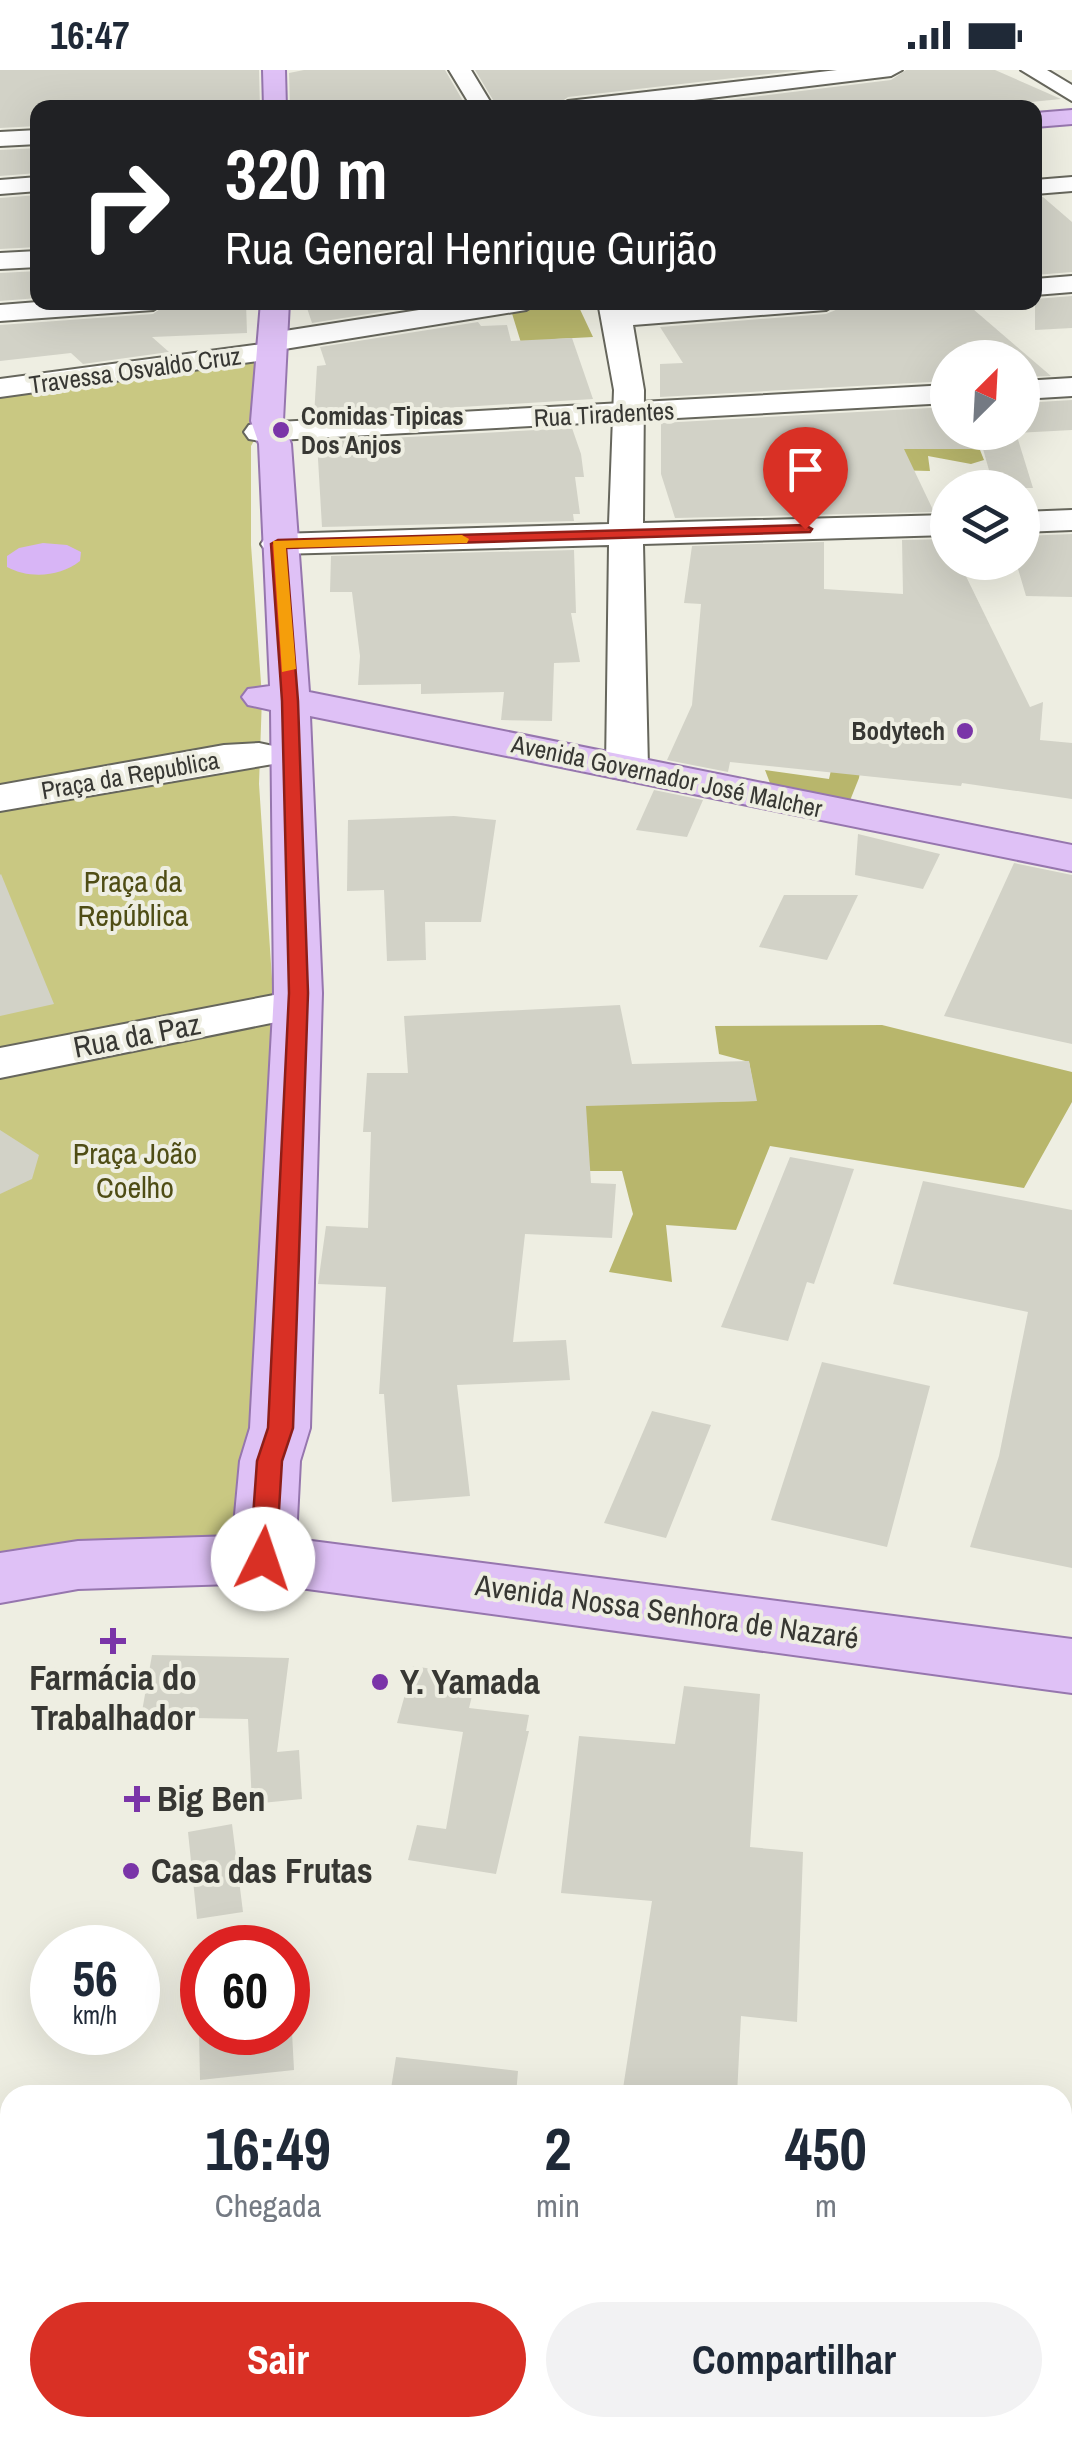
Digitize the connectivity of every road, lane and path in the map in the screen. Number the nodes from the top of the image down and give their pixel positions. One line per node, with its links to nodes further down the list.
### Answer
1 (274, 70): 7 (main road)
2 (460, 70): 8 (street)
3 (891, 70): 5 (street)
4 (1032, 70): 6 (street)
5 (856, 72): 9 (street)
6 (1072, 94)
7 (275, 100)
8 (478, 100)
9 (632, 100)
10 (1072, 117): 11 (main road)
11 (1042, 119)
12 (30, 137): 13 (street)
13 (0, 139)
14 (30, 184): 16 (street)
15 (1072, 184): 17 (street)
16 (0, 186)
17 (1042, 186)
18 (30, 260): 19 (street)
19 (0, 262)
20 (1072, 284): 21 (street)
21 (1042, 286)
22 (51, 310): 26 (street)
23 (275, 310): 27 (main road)
24 (481, 310): 27 (street, Travessa Osvaldo Cruz)
25 (614, 310): 32 (street)
26 (0, 314)
27 (271, 347): 29 (street, Travessa Osvaldo Cruz); 33 (main road)
28 (1072, 387): 30 (street)
29 (0, 388)
30 (1040, 389)
31 (930, 395): 32 (street, Rua Tiradentes)
32 (632, 413): 33 (street, Rua Tiradentes); 37 (street)
33 (265, 428): 38 (main road); 39 (main road)
34 (1072, 520): 35 (street)
35 (1040, 521)
36 (930, 525): 37 (street)
37 (626, 535): 38 (street); 41 (street)
38 (278, 544): 39 (main road)
39 (276, 699): 40 (main road); 41 (main road, Avenida Governador José Malcher); 46 (main road)
40 (260, 755): 42 (street, Praça da Republica); 44 (main road)
41 (628, 768): 43 (main road, Avenida Governador José Malcher)
42 (0, 798)
43 (1072, 858)
44 (274, 1009): 45 (street, Rua da Paz); 46 (main road)
45 (0, 1063)
46 (270, 1461): 47 (main road)
47 (263, 1559): 48 (main road, Avenida Nossa Senhora de Nazaré); 49 (main road, Avenida Nossa Senhora de Nazaré)
48 (0, 1578)
49 (1072, 1666)

